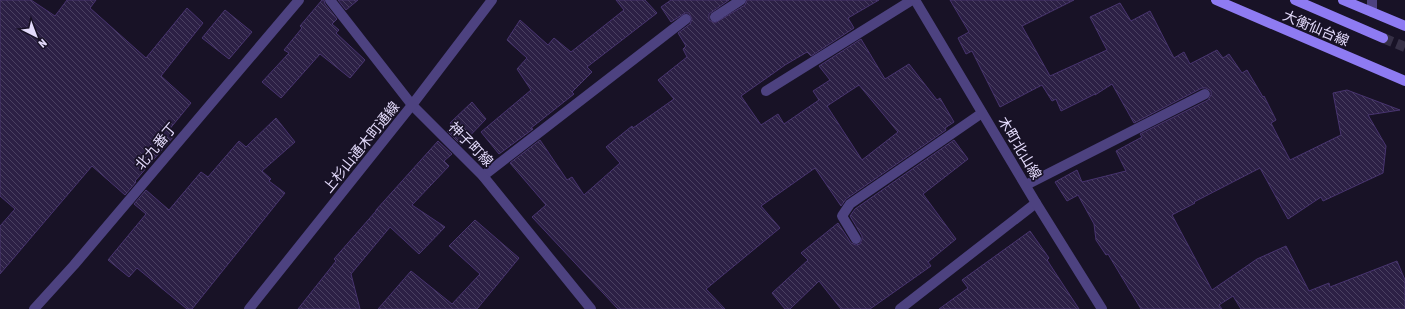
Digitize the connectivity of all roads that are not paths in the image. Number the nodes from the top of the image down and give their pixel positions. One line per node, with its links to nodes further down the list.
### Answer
1 (299, 0): 25 (street, 北九番丁)
2 (330, 0): 19 (street, 神子町線)
3 (492, 0): 19 (street, 上杉山通木町通線)
4 (741, 0): 12 (street)
5 (912, 0): 17 (street)
6 (915, 0): 20 (street, 木町北山線)
7 (1216, 0): 16 (main road, 大衡仙台線)
8 (1295, 0): 15 (main road, 大衡仙台線)
9 (1343, 0): 11 (main road)
10 (1372, 0): 11 (street)
11 (1372, 12): 14 (main road)
12 (715, 17)
13 (686, 19): 21 (street)
14 (1405, 26)
15 (1383, 38)
16 (1405, 81)
17 (766, 91)
18 (1205, 94): 22 (street)
19 (412, 105): 21 (street, 神子町線); 26 (street, 上杉山通木町通線)
20 (982, 113): 22 (street, 木町北山線); 24 (street)
21 (484, 176): 27 (street, 神子町線)
22 (1026, 185): 23 (street, 木町北山線)
23 (1036, 203): 28 (street); 29 (street, 木町北山線)
24 (856, 239)
25 (34, 309)
26 (249, 309)
27 (591, 309)
28 (900, 309)
29 (1102, 309)

